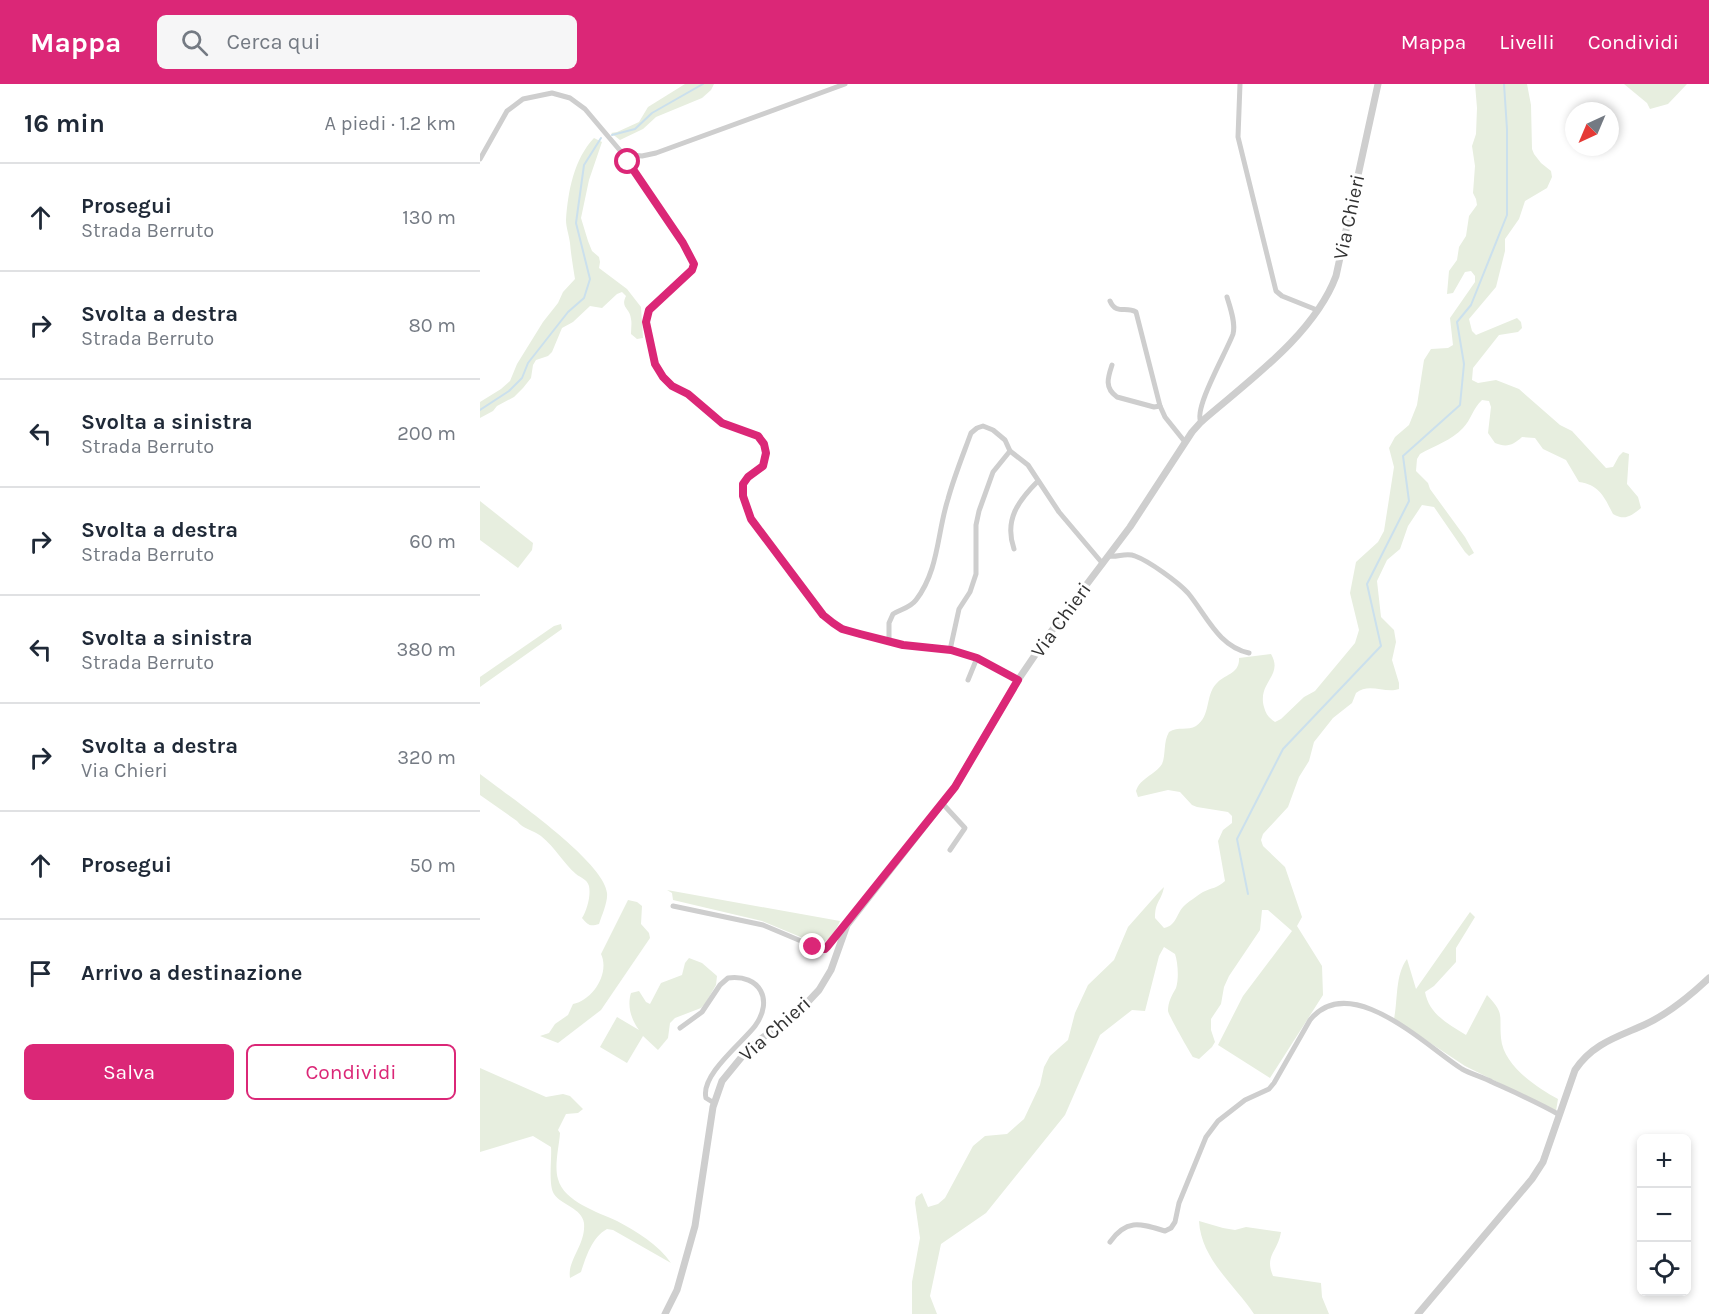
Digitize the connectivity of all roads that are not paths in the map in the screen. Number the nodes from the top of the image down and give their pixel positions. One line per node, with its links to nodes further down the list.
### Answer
1 (845, 84): 4 (street)
2 (1240, 84): 8 (street)
3 (1378, 84): 8 (street, Via Chieri)
4 (623, 154): 5 (street); 18 (street)
5 (480, 159)
6 (1227, 297): 11 (street)
7 (1110, 302): 10 (street)
8 (1317, 310): 11 (street, Via Chieri)
9 (1112, 364): 10 (street)
10 (1160, 406): 12 (street)
11 (1201, 422): 12 (street, Via Chieri)
12 (1185, 442): 16 (street, Via Chieri)
13 (1010, 451): 14 (street); 18 (street); 19 (street)
14 (1038, 481): 15 (street); 17 (street)
15 (1014, 549)
16 (1108, 556): 17 (street, Via Chieri); 20 (street)
17 (1103, 564): 23 (street, Via Chieri)
18 (889, 641): 19 (street)
19 (951, 650): 21 (street)
20 (1249, 653)
21 (977, 658): 22 (street); 23 (street)
22 (968, 680)
23 (1018, 680): 24 (street, Via Chieri)
24 (942, 802): 25 (street); 27 (street, Via Chieri)
25 (950, 850)
26 (673, 906): 27 (street)
27 (847, 925): 30 (street, Via Chieri)
28 (1709, 978): 31 (street)
29 (680, 1028): 30 (street)
30 (714, 1103): 33 (street, Via Chieri)
31 (1558, 1114): 32 (street); 34 (street)
32 (1110, 1242)
33 (665, 1314)
34 (1418, 1314)

